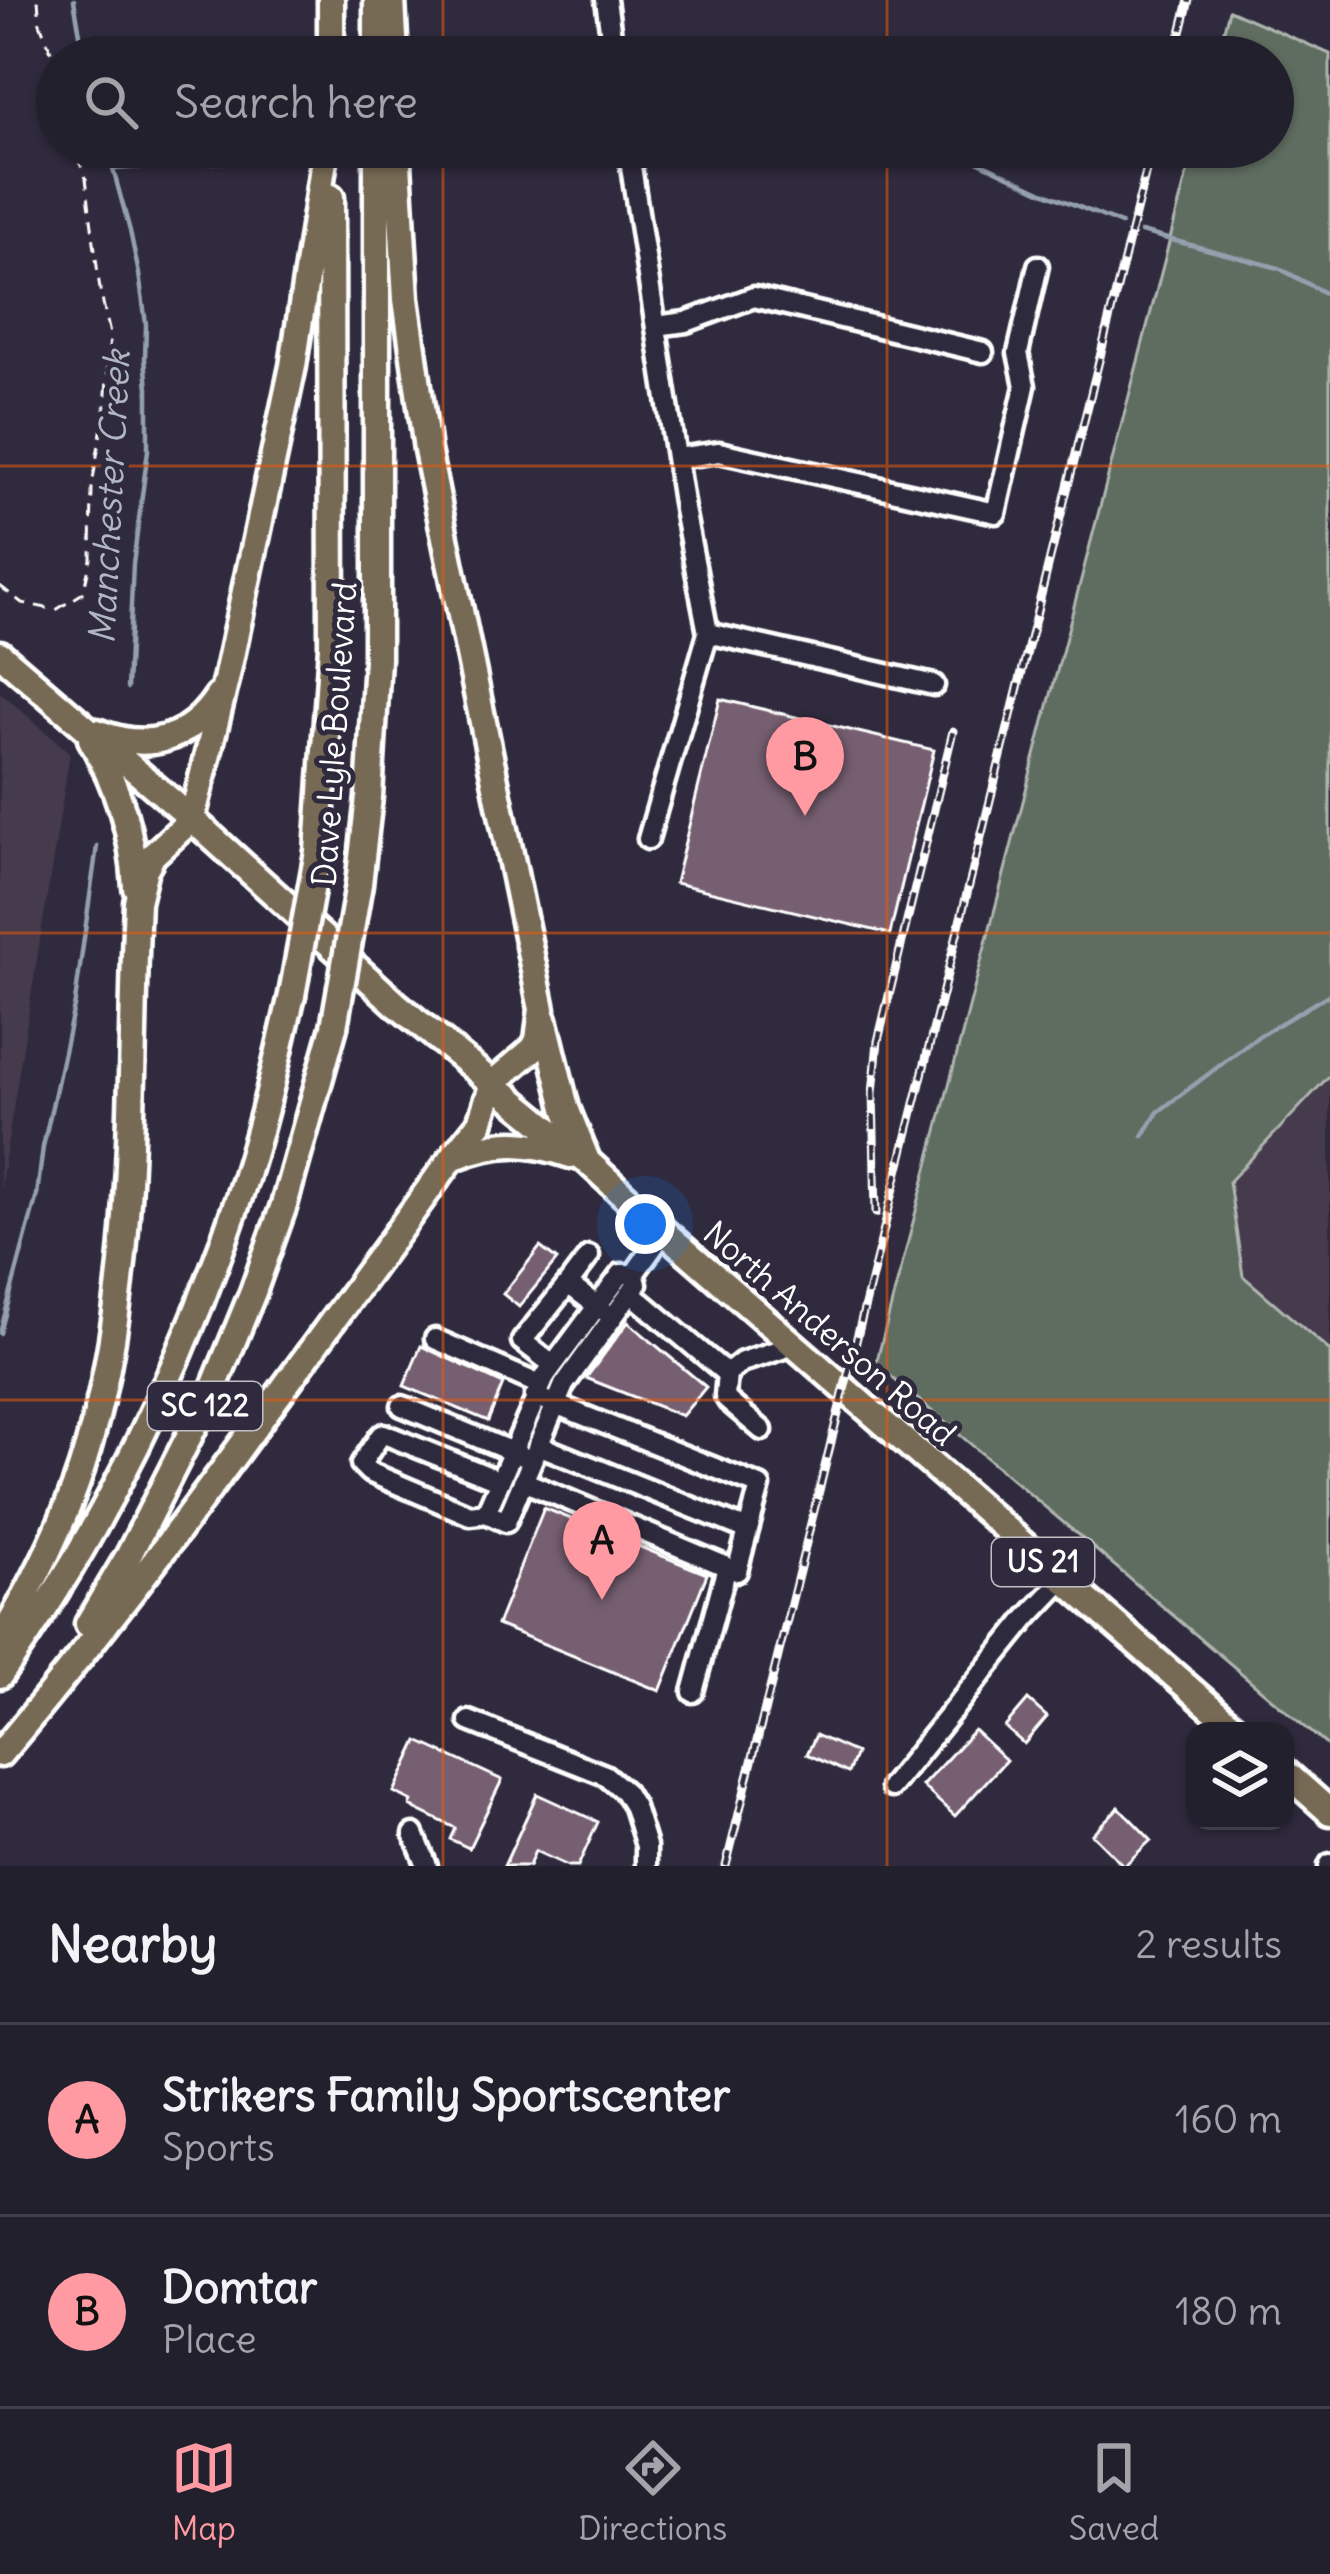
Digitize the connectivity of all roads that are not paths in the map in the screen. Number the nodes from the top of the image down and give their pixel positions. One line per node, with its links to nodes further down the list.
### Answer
1 (331, 0): 5 (main road)
2 (377, 0): 6 (main road)
3 (392, 0): 7 (main road)
4 (607, 0): 8 (street)
5 (331, 36)
6 (377, 36)
7 (393, 36)
8 (611, 36)
9 (326, 168): 20 (main road)
10 (329, 168): 52 (main road, Dave Lyle Boulevard / SC 122, bridge)
11 (377, 168): 56 (main road, Dave Lyle Boulevard / SC 122, bridge)
12 (398, 168): 26 (main road)
13 (631, 168): 15 (street)
14 (1038, 266): 17 (street)
15 (656, 326): 16 (street); 17 (street)
16 (983, 352)
17 (678, 458): 18 (street)
18 (708, 633): 21 (street); 24 (street)
19 (0, 654): 22 (main road, US 21)
20 (226, 680): 22 (main road); 23 (main road)
21 (934, 685)
22 (84, 726): 23 (main road, US 21); 25 (main road)
23 (192, 818): 25 (main road); 27 (main road, North Anderson Road / US 21)
24 (648, 839)
25 (137, 902): 51 (main road)
26 (542, 1009): 27 (main road); 29 (main road)
27 (493, 1083): 28 (main road); 29 (main road, North Anderson Road / US 21)
28 (452, 1158): 29 (main road); 56 (main road)
29 (586, 1160): 30 (main road, North Anderson Road / US 21)
30 (664, 1232): 33 (street); 36 (main road, North Anderson Road / US 21)
31 (589, 1256): 32 (street)
32 (568, 1284): 34 (street); 37 (street)
33 (632, 1284): 34 (street); 38 (street)
34 (605, 1312): 37 (street); 40 (street)
35 (435, 1339): 39 (street)
36 (794, 1346): 38 (street); 50 (main road, North Anderson Road / US 21)
37 (553, 1365): 39 (street)
38 (727, 1374): 42 (street)
39 (538, 1390): 40 (street); 43 (street)
40 (555, 1404): 44 (street); 48 (street)
41 (402, 1406): 43 (street)
42 (762, 1430)
43 (512, 1451): 44 (street); 45 (street)
44 (535, 1452): 46 (street); 48 (street)
45 (500, 1481): 47 (street); 47 (street)
46 (524, 1481): 47 (street); 49 (street)
47 (486, 1514)
48 (748, 1531): 49 (street)
49 (732, 1569): 53 (street)
50 (1063, 1580): 55 (main road, North Anderson Road / US 21); 58 (street)
51 (0, 1641)
52 (0, 1675)
53 (693, 1692)
54 (469, 1721): 62 (street)
55 (1228, 1722)
56 (0, 1751)
57 (1294, 1780): 59 (main road)
58 (891, 1787)
59 (1330, 1812)
60 (414, 1834): 61 (street)
61 (427, 1866)
62 (646, 1866)

